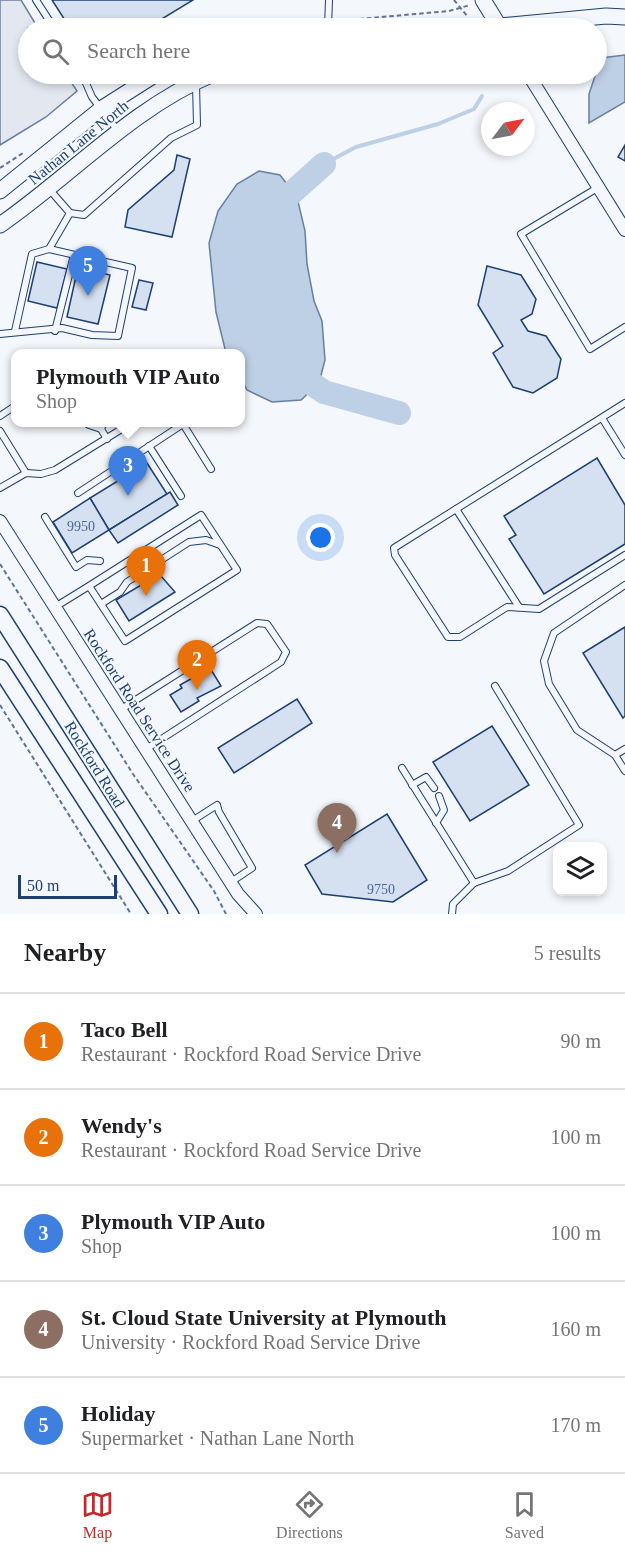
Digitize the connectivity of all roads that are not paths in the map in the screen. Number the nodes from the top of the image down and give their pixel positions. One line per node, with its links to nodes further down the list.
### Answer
1 (36, 0): 5 (lane)
2 (329, 0): 6 (lane)
3 (484, 1): 7 (street)
4 (625, 17): 8 (street)
5 (48, 18)
6 (328, 18)
7 (494, 18)
8 (587, 18)
9 (86, 84): 14 (lane)
10 (140, 84): 14 (street, Nathan Lane North)
11 (189, 84): 15 (street, Nathan Lane North)
12 (196, 84): 21 (lane)
13 (534, 84): 18 (street)
14 (101, 109): 15 (lane); 16 (street, Nathan Lane North)
15 (118, 132): 19 (street, Nathan Lane North)
16 (31, 168): 17 (street); 20 (street, Nathan Lane North)
17 (0, 179)
18 (599, 187): 23 (street); 26 (lane)
19 (49, 189): 21 (lane); 22 (street, Nathan Lane North)
20 (0, 192)
21 (70, 213): 24 (lane)
22 (0, 225)
23 (625, 230)
24 (49, 249): 25 (lane); 27 (lane)
25 (74, 255): 28 (lane); 28 (lane)
26 (625, 327)
27 (15, 331): 28 (lane); 29 (lane)
28 (55, 331)
29 (0, 334)
30 (625, 403): 31 (lane)
31 (602, 418): 39 (lane); 45 (lane)
32 (103, 427): 37 (lane)
33 (126, 427): 37 (lane)
34 (178, 427): 38 (lane)
35 (185, 427): 40 (lane)
36 (0, 430): 41 (lane)
37 (107, 439): 41 (lane)
38 (149, 446): 43 (lane); 44 (lane)
39 (625, 456)
40 (211, 469)
41 (26, 472): 42 (lane)
42 (0, 488)
43 (78, 493)
44 (182, 496)
45 (456, 509): 54 (lane); 54 (lane)
46 (45, 517): 50 (lane)
47 (0, 522): 55 (street, Rockford Road Service Drive)
48 (221, 546): 52 (lane); 53 (lane); 53 (lane)
49 (625, 555): 54 (lane)
50 (100, 561)
51 (625, 585): 62 (lane)
52 (89, 586): 53 (lane); 55 (lane)
53 (101, 604)
54 (519, 607)
55 (55, 608): 59 (street, Rockford Road Service Drive)
56 (0, 615): 73 (main road, Rockford Road)
57 (0, 668): 72 (main road, Rockford Road)
58 (495, 686): 71 (lane)
59 (120, 710): 60 (street, Rockford Road Service Drive); 60 (lane)
60 (146, 749): 68 (street, Rockford Road Service Drive)
61 (625, 749): 62 (lane)
62 (615, 755): 64 (lane)
63 (402, 768): 65 (lane)
64 (625, 771)
65 (412, 785): 66 (lane); 69 (lane)
66 (434, 788)
67 (439, 796): 69 (lane)
68 (192, 821): 70 (street, Rockford Road Service Drive); 70 (lane)
69 (436, 823): 71 (lane)
70 (230, 882): 74 (street, Rockford Road Service Drive)
71 (474, 883): 75 (lane)
72 (159, 914)
73 (190, 914)
74 (256, 914)
75 (452, 914)

